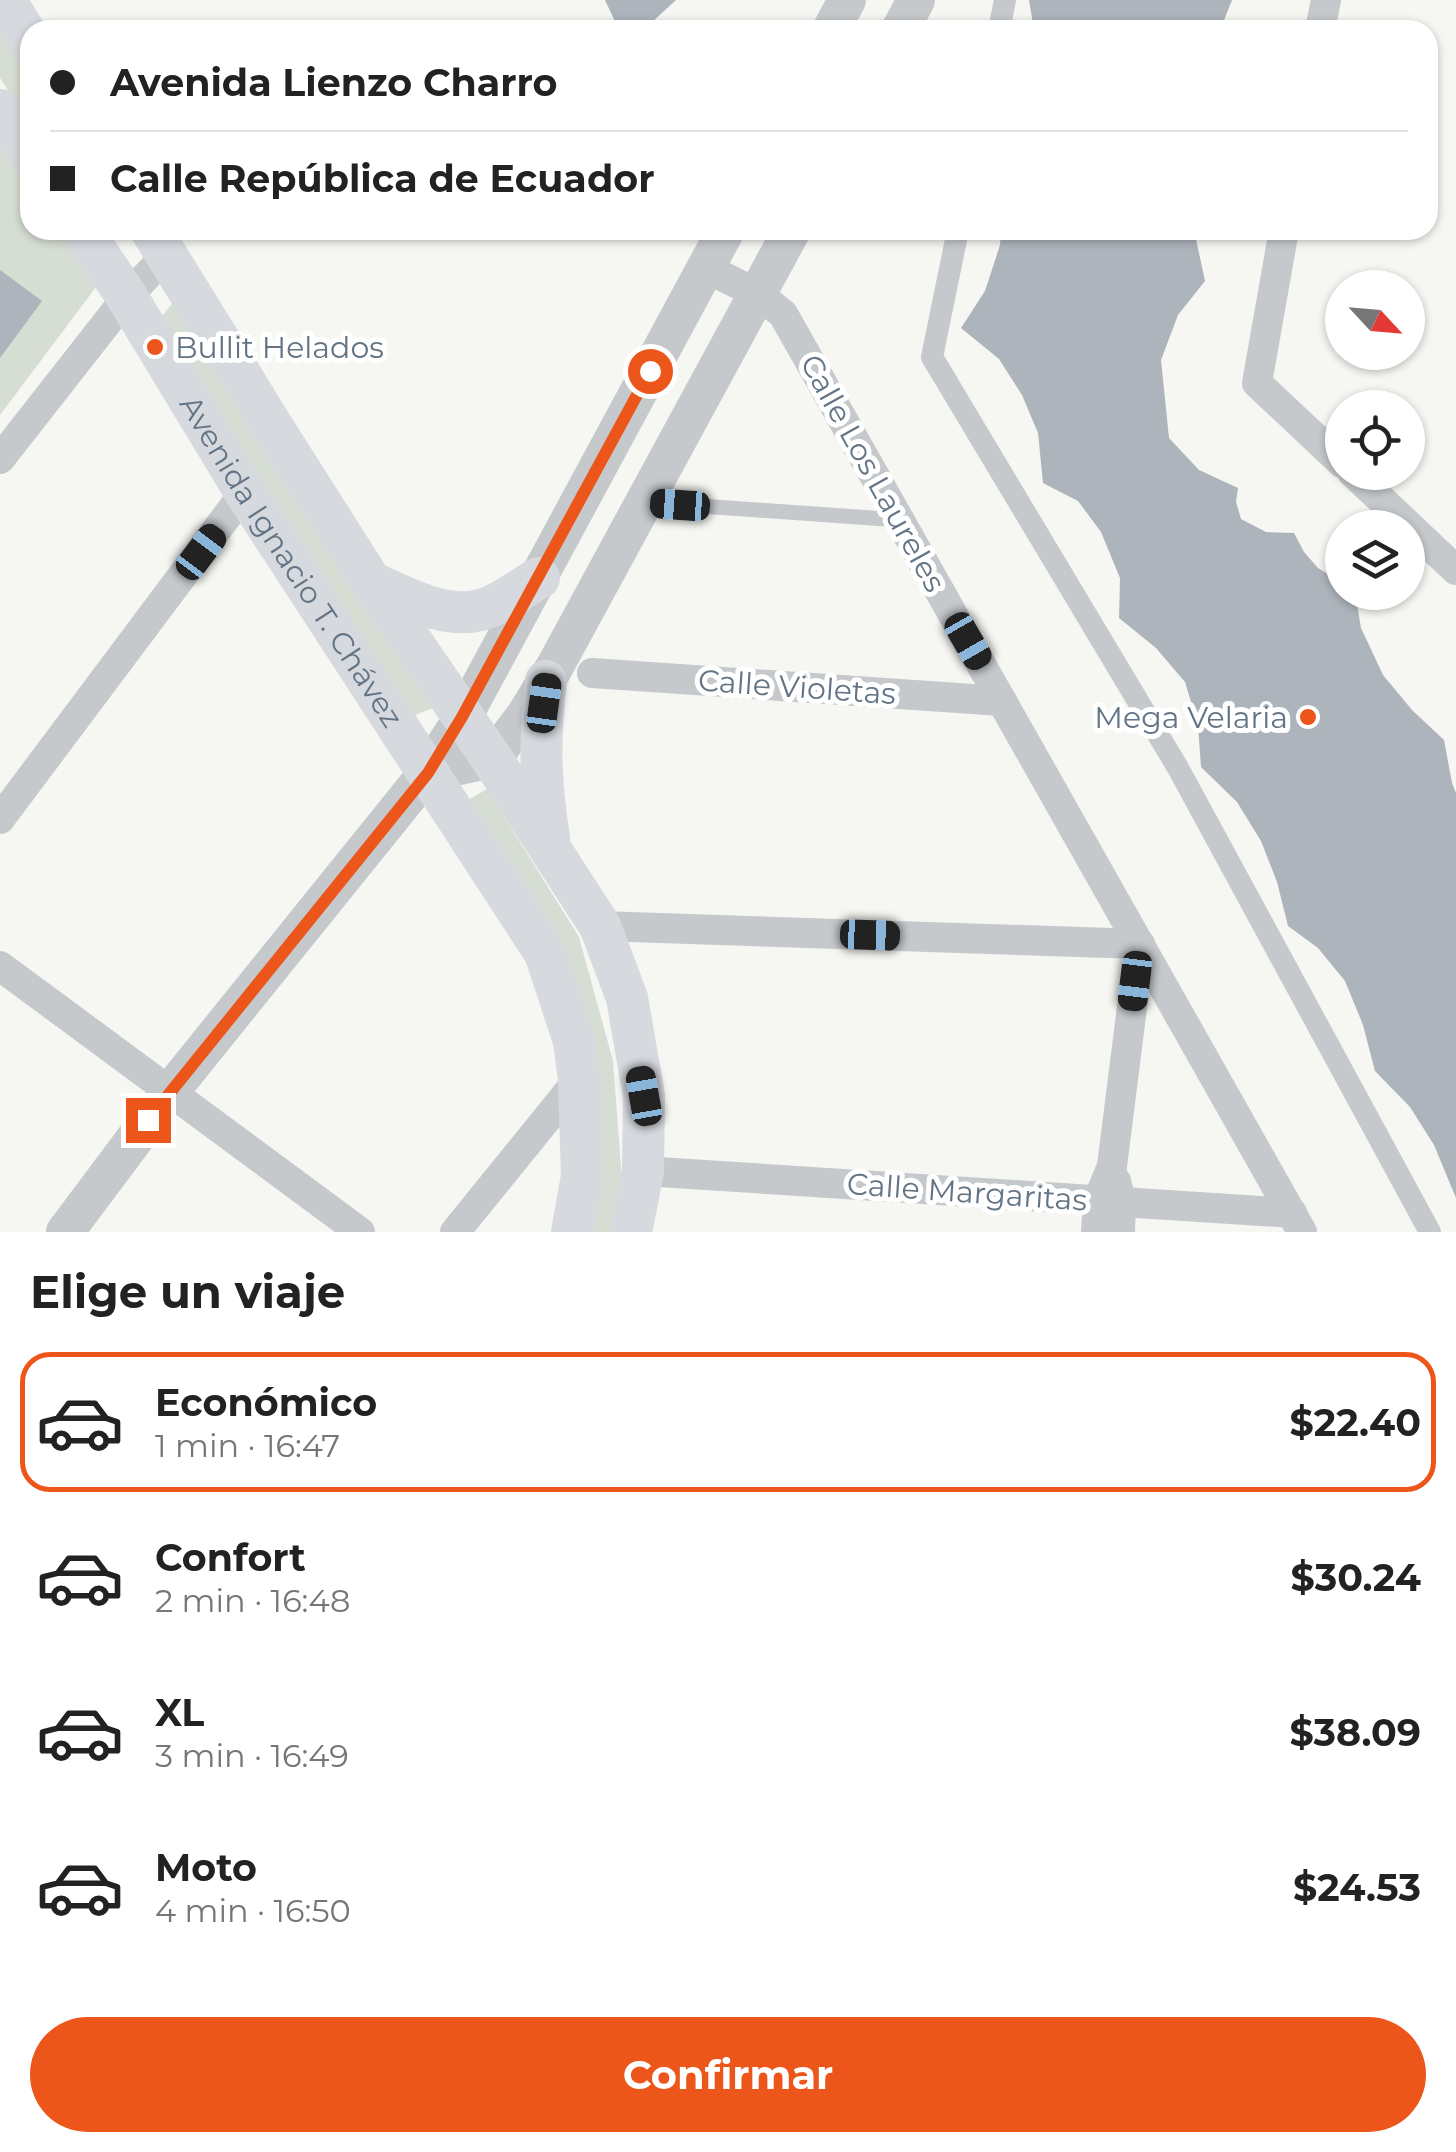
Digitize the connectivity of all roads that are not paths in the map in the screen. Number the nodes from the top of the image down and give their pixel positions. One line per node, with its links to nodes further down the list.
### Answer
1 (5, 0): 2 (main road)
2 (20, 24)
3 (0, 110): 4 (main road)
4 (20, 139)
5 (89, 240): 13 (main road, Avenida Ignacio T. Chávez)
6 (721, 240): 11 (street)
7 (787, 240): 12 (street)
8 (956, 240): 46 (street)
9 (1282, 240): 14 (street)
10 (159, 242): 13 (street); 22 (main road, Avenida Ignacio T. Chávez)
11 (706, 268): 12 (street, Calle Los Laureles); 21 (street)
12 (758, 294): 18 (street); 19 (street, Calle Los Laureles)
13 (128, 297): 15 (street); 17 (main road, Avenida Ignacio T. Chávez)
14 (1325, 447)
15 (0, 460)
16 (1373, 490): 20 (street)
17 (245, 492): 28 (main road, Avenida Ignacio T. Chávez); 29 (street)
18 (644, 502): 19 (lane); 24 (street)
19 (900, 520): 25 (street, Calle Los Laureles)
20 (1454, 558)
21 (538, 578): 22 (main road); 26 (street)
22 (372, 582): 26 (main road, Avenida Ignacio T. Chávez)
23 (592, 673): 24 (street); 25 (street, Calle Violetas)
24 (550, 674): 27 (street); 30 (main road)
25 (1002, 701): 32 (street, Calle Los Laureles)
26 (462, 717): 27 (main road, Avenida Ignacio T. Chávez); 28 (street)
27 (492, 759): 28 (street); 30 (main road, Avenida Ignacio T. Chávez)
28 (428, 773): 34 (main road, Avenida Ignacio T. Chávez); 35 (street)
29 (0, 819)
30 (550, 848): 31 (main road, Avenida Ignacio T. Chávez)
31 (600, 926): 32 (street); 36 (main road, Avenida Ignacio T. Chávez)
32 (1140, 944): 37 (street); 38 (street, Calle Los Laureles)
33 (0, 966): 35 (street)
34 (579, 1079): 41 (street); 42 (main road, Avenida Ignacio T. Chávez)
35 (169, 1092): 39 (street); 40 (street)
36 (643, 1171): 37 (street, Calle Margaritas); 43 (main road, Avenida Ignacio T. Chávez)
37 (1110, 1201): 38 (street, Calle Margaritas); 44 (street); 45 (street)
38 (1297, 1223)
39 (65, 1232)
40 (360, 1232)
41 (455, 1232)
42 (572, 1232)
43 (631, 1232)
44 (1096, 1232)
45 (1120, 1232)
46 (1430, 1232)

